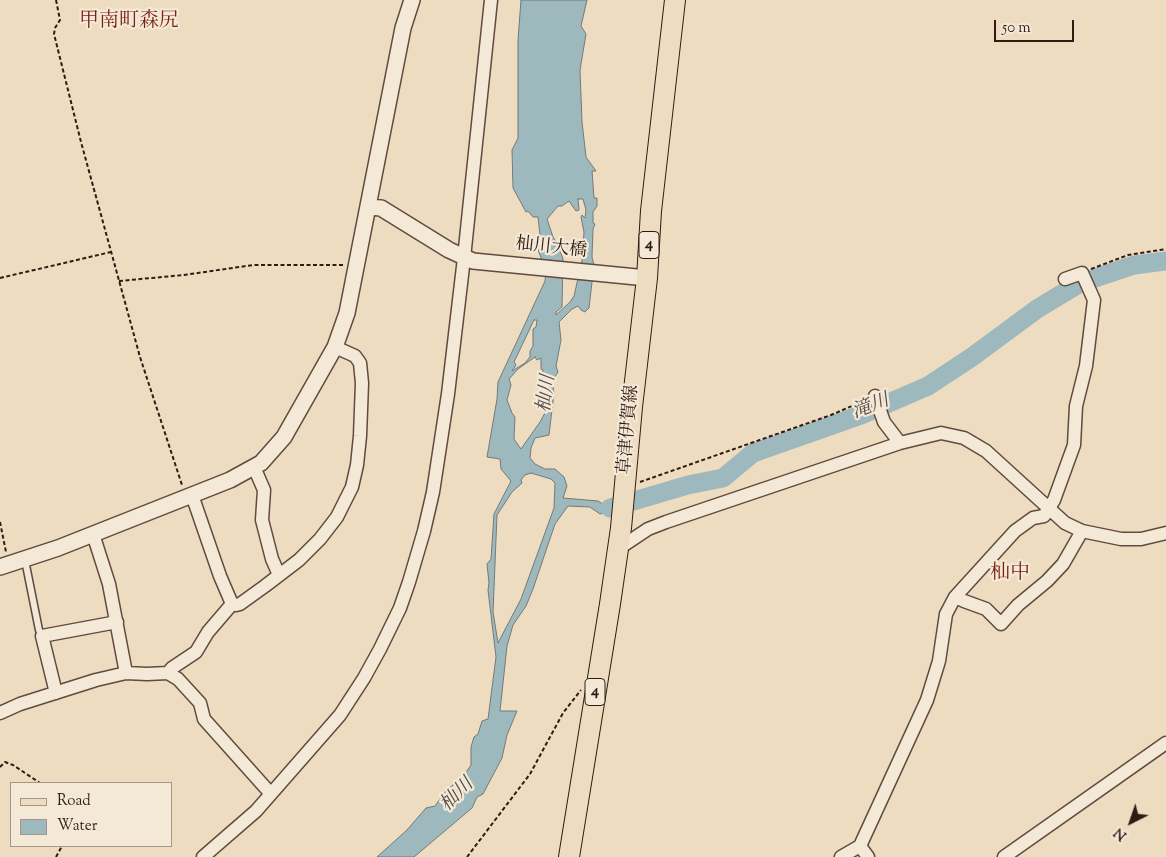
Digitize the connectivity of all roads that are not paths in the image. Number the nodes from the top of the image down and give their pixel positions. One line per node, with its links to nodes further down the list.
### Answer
1 (412, 0): 4 (street)
2 (491, 0): 5 (street)
3 (675, 0): 6 (main road, 草津伊賀線 / 4)
4 (368, 207): 5 (street); 8 (street)
5 (469, 259): 6 (street, 杣川大橋); 30 (street)
6 (647, 278): 17 (main road, 草津伊賀線 / 4)
7 (1065, 279): 13 (street)
8 (335, 348): 11 (street); 20 (street)
9 (876, 399): 10 (street)
10 (900, 443): 13 (street); 17 (street)
11 (254, 467): 12 (street); 20 (street)
12 (188, 496): 16 (street); 22 (street)
13 (1049, 510): 14 (street); 21 (street)
14 (1082, 531): 15 (street); 21 (street)
15 (1166, 533)
16 (93, 534): 18 (street); 23 (street)
17 (618, 549): 33 (main road, 草津伊賀線 / 4)
18 (4, 565)
19 (26, 566): 24 (lane)
20 (279, 576): 22 (street)
21 (955, 597): 31 (street)
22 (232, 604): 26 (street)
23 (117, 622): 24 (street); 25 (street)
24 (42, 636): 27 (street)
25 (126, 673): 26 (street); 27 (street)
26 (168, 673): 30 (street)
27 (56, 693): 28 (street)
28 (0, 713)
29 (1166, 743): 36 (street)
30 (272, 794): 32 (street)
31 (860, 846): 34 (street); 35 (street)
32 (203, 857)
33 (569, 857)
34 (840, 857)
35 (868, 857)
36 (1004, 857)

